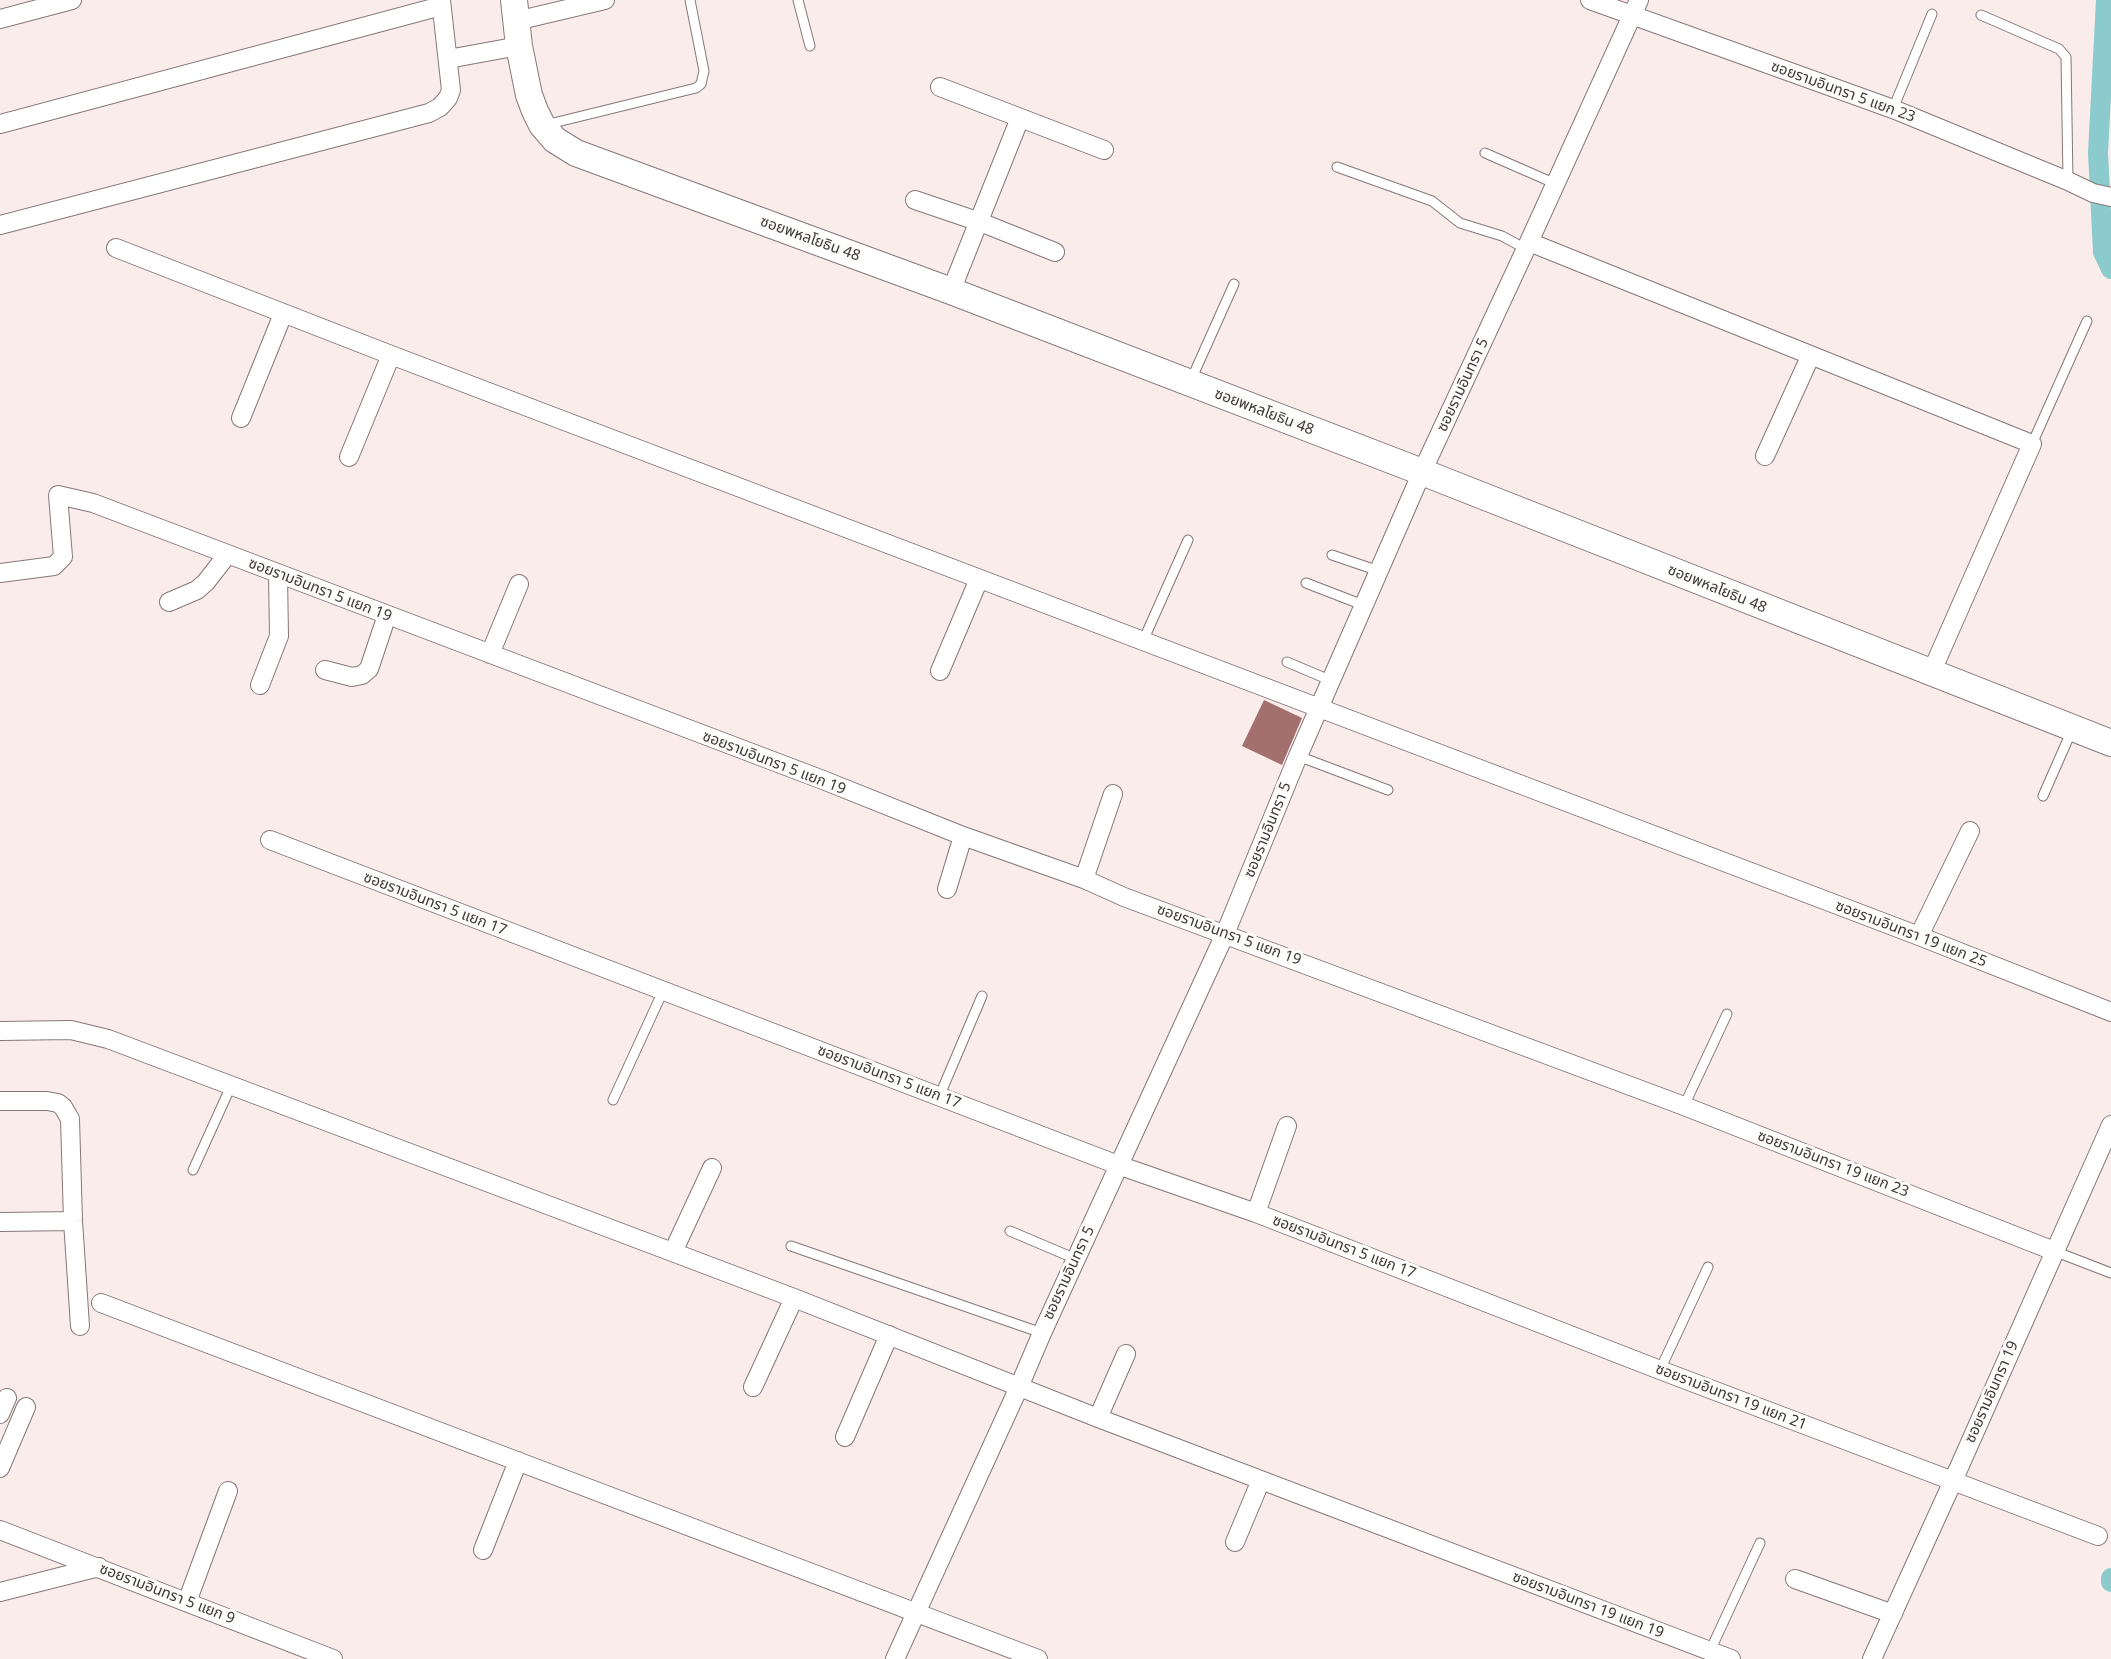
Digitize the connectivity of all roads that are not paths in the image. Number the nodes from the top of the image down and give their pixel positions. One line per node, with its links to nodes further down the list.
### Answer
1 (72, 0): 11 (street)
2 (605, 0): 8 (street)
3 (690, 0): 19 (lane)
4 (798, 0): 13 (lane)
5 (1590, 0): 7 (street, ซอยรามอินทรา 5 แยก 23)
6 (441, 3): 14 (street); 18 (street)
7 (1636, 8): 16 (street, ซอยรามอินทรา 5 แยก 23); 24 (street, ซอยรามอินทรา 5)
8 (515, 10): 12 (street, ซอยพหลโยธิน 48)
9 (1932, 14): 16 (lane)
10 (1981, 15): 23 (lane)
11 (0, 19)
12 (519, 46): 14 (street); 19 (street, ซอยพหลโยธิน 48)
13 (810, 46)
14 (448, 59): 28 (street)
15 (940, 87): 17 (street)
16 (1893, 109): 23 (street, ซอยรามอินทรา 5 แยก 23)
17 (1020, 118): 20 (street); 27 (street)
18 (0, 124)
19 (542, 125): 33 (street, ซอยพหลโยธิน 48)
20 (1104, 150)
21 (1485, 153): 24 (lane)
22 (1336, 167): 29 (lane)
23 (2068, 181): 25 (street, ซอยรามอินทรา 5 แยก 23)
24 (1556, 184): 29 (street, ซอยรามอินทรา 5)
25 (2111, 197)
26 (915, 200): 27 (street)
27 (980, 222): 31 (street); 33 (street)
28 (0, 225)
29 (1528, 246): 37 (street); 43 (street, ซอยรามอินทรา 5)
30 (116, 248): 34 (street)
31 (1055, 252)
32 (1234, 284): 38 (lane)
33 (951, 291): 38 (street, ซอยพหลโยธิน 48)
34 (283, 314): 36 (street); 39 (street)
35 (2087, 321): 40 (lane)
36 (391, 355): 42 (street); 50 (street)
37 (1810, 357): 40 (street); 41 (street)
38 (1189, 383): 43 (street, ซอยพหลโยธิน 48)
39 (241, 418)
40 (2032, 444): 61 (street)
41 (1765, 456)
42 (349, 457)
43 (1422, 472): 47 (street, ซอยรามอินทรา 5); 61 (street, ซอยพหลโยธิน 48)
44 (1188, 540): 56 (lane)
45 (227, 555): 48 (street, ซอยรามอินทรา 5 แยก 19); 49 (street, ซอยรามอินทรา 5 แยก 19); 53 (street)
46 (1332, 555): 47 (lane)
47 (1378, 571): 54 (street, ซอยรามอินทรา 5)
48 (0, 573)
49 (278, 575): 55 (street, ซอยรามอินทรา 5 แยก 19); 63 (street)
50 (979, 579): 56 (street); 60 (street)
51 (1306, 583): 54 (lane)
52 (519, 584): 57 (street)
53 (170, 602)
54 (1364, 605): 62 (street, ซอยรามอินทรา 5)
55 (387, 615): 57 (street, ซอยรามอินทรา 5 แยก 19); 59 (street)
56 (1143, 641): 64 (street)
57 (490, 654): 72 (street, ซอยรามอินทรา 5 แยก 19)
58 (1287, 662): 62 (lane)
59 (325, 670)
60 (940, 671)
61 (1931, 674): 65 (street, ซอยพหลโยธิน 48)
62 (1332, 681): 64 (street, ซอยรามอินทรา 5)
63 (260, 685)
64 (1319, 709): 67 (street, ซอยรามอินทรา 5); 77 (street, ซอยรามอินทรา 19 แยก 25)
65 (2073, 729): 66 (street, ซอยพหลโยธิน 48); 70 (lane)
66 (2111, 743)
67 (1298, 756): 68 (lane); 76 (street, ซอยรามอินทรา 5)
68 (1388, 790)
69 (1113, 794): 74 (street)
70 (2043, 796)
71 (1970, 831): 77 (street)
72 (963, 836): 74 (street, ซอยรามอินทรา 5 แยก 19); 75 (street)
73 (270, 840): 78 (street, ซอยรามอินทรา 5 แยก 17)
74 (1084, 879): 76 (street, ซอยรามอินทรา 5 แยก 19)
75 (947, 889)
76 (1226, 934): 83 (street, ซอยรามอินทรา 5 แยก 19); 91 (street, ซอยรามอินทรา 5)
77 (1919, 936): 80 (street, ซอยรามอินทรา 19 แยก 25)
78 (663, 991): 85 (street, ซอยรามอินทรา 5 แยก 17); 86 (lane)
79 (982, 996): 85 (lane)
80 (2111, 1012)
81 (1727, 1014): 88 (lane)
82 (0, 1031): 84 (street, ซอยรามอินทรา 19 แยก 19)
83 (1612, 1078): 88 (street, ซอยรามอินทรา 19 แยก 23)
84 (231, 1086): 93 (lane); 100 (street, ซอยรามอินทรา 19 แยก 19)
85 (939, 1097): 91 (street, ซอยรามอินทรา 5 แยก 17)
86 (613, 1100)
87 (0, 1101): 95 (street)
88 (1684, 1106): 99 (street, ซอยรามอินทรา 19 แยก 23)
89 (2111, 1125): 99 (street, ซอยรามอินทรา 19)
90 (1287, 1126): 94 (street)
91 (1118, 1166): 94 (street, ซอยรามอินทรา 5 แยก 17); 101 (street, ซอยรามอินทรา 5)
92 (712, 1168): 100 (street)
93 (193, 1170)
94 (1256, 1213): 106 (street, ซอยรามอินทรา 5 แยก 17)
95 (73, 1221): 96 (street); 107 (street)
96 (0, 1222)
97 (1010, 1231): 101 (lane)
98 (791, 1246): 108 (lane)
99 (2054, 1251): 103 (lane); 120 (street, ซอยรามอินทรา 19)
100 (673, 1252): 104 (street, ซอยรามอินทรา 19 แยก 19)
101 (1076, 1259): 108 (street, ซอยรามอินทรา 5)
102 (1708, 1267): 111 (lane)
103 (2111, 1273)
104 (794, 1298): 109 (street, ซอยรามอินทรา 19 แยก 19); 112 (street)
105 (101, 1303): 117 (street)
106 (1510, 1310): 111 (street, ซอยรามอินทรา 19 แยก 21)
107 (80, 1326)
108 (1042, 1332): 113 (street, ซอยรามอินทรา 5)
109 (889, 1335): 113 (street, ซอยรามอินทรา 19 แยก 19); 116 (street)
110 (1126, 1354): 115 (street)
111 (1660, 1370): 120 (street, ซอยรามอินทรา 19 แยก 21)
112 (753, 1387)
113 (1020, 1387): 115 (street, ซอยรามอินทรา 19 แยก 19); 131 (street, ซอยรามอินทรา 5)
114 (26, 1407): 118 (street)
115 (1098, 1418): 119 (street, ซอยรามอินทรา 19 แยก 19)
116 (845, 1437)
117 (518, 1461): 126 (street); 131 (street)
118 (0, 1468)
119 (1261, 1480): 124 (street); 133 (street, ซอยรามอินทรา 19 แยก 19)
120 (1953, 1481): 123 (street, ซอยรามอินทรา 19 แยก 21); 132 (street, ซอยรามอินทรา 19)
121 (228, 1491): 130 (street)
122 (0, 1530): 127 (street, ซอยรามอินทรา 5 แยก 9)
123 (2098, 1536)
124 (1235, 1542)
125 (1760, 1543): 133 (lane)
126 (483, 1550)
127 (99, 1568): 129 (street); 130 (street, ซอยรามอินทรา 5 แยก 9)
128 (1795, 1579): 132 (street)
129 (0, 1592)
130 (187, 1602): 134 (street, ซอยรามอินทรา 5 แยก 9)
131 (916, 1612): 135 (street, ซอยรามอินทรา 5); 136 (street)
132 (1893, 1614): 138 (street, ซอยรามอินทรา 19)
133 (1710, 1651): 137 (street, ซอยรามอินทรา 19 แยก 19)
134 (333, 1659)
135 (895, 1659)
136 (1038, 1659)
137 (1731, 1659)
138 (1872, 1659)

